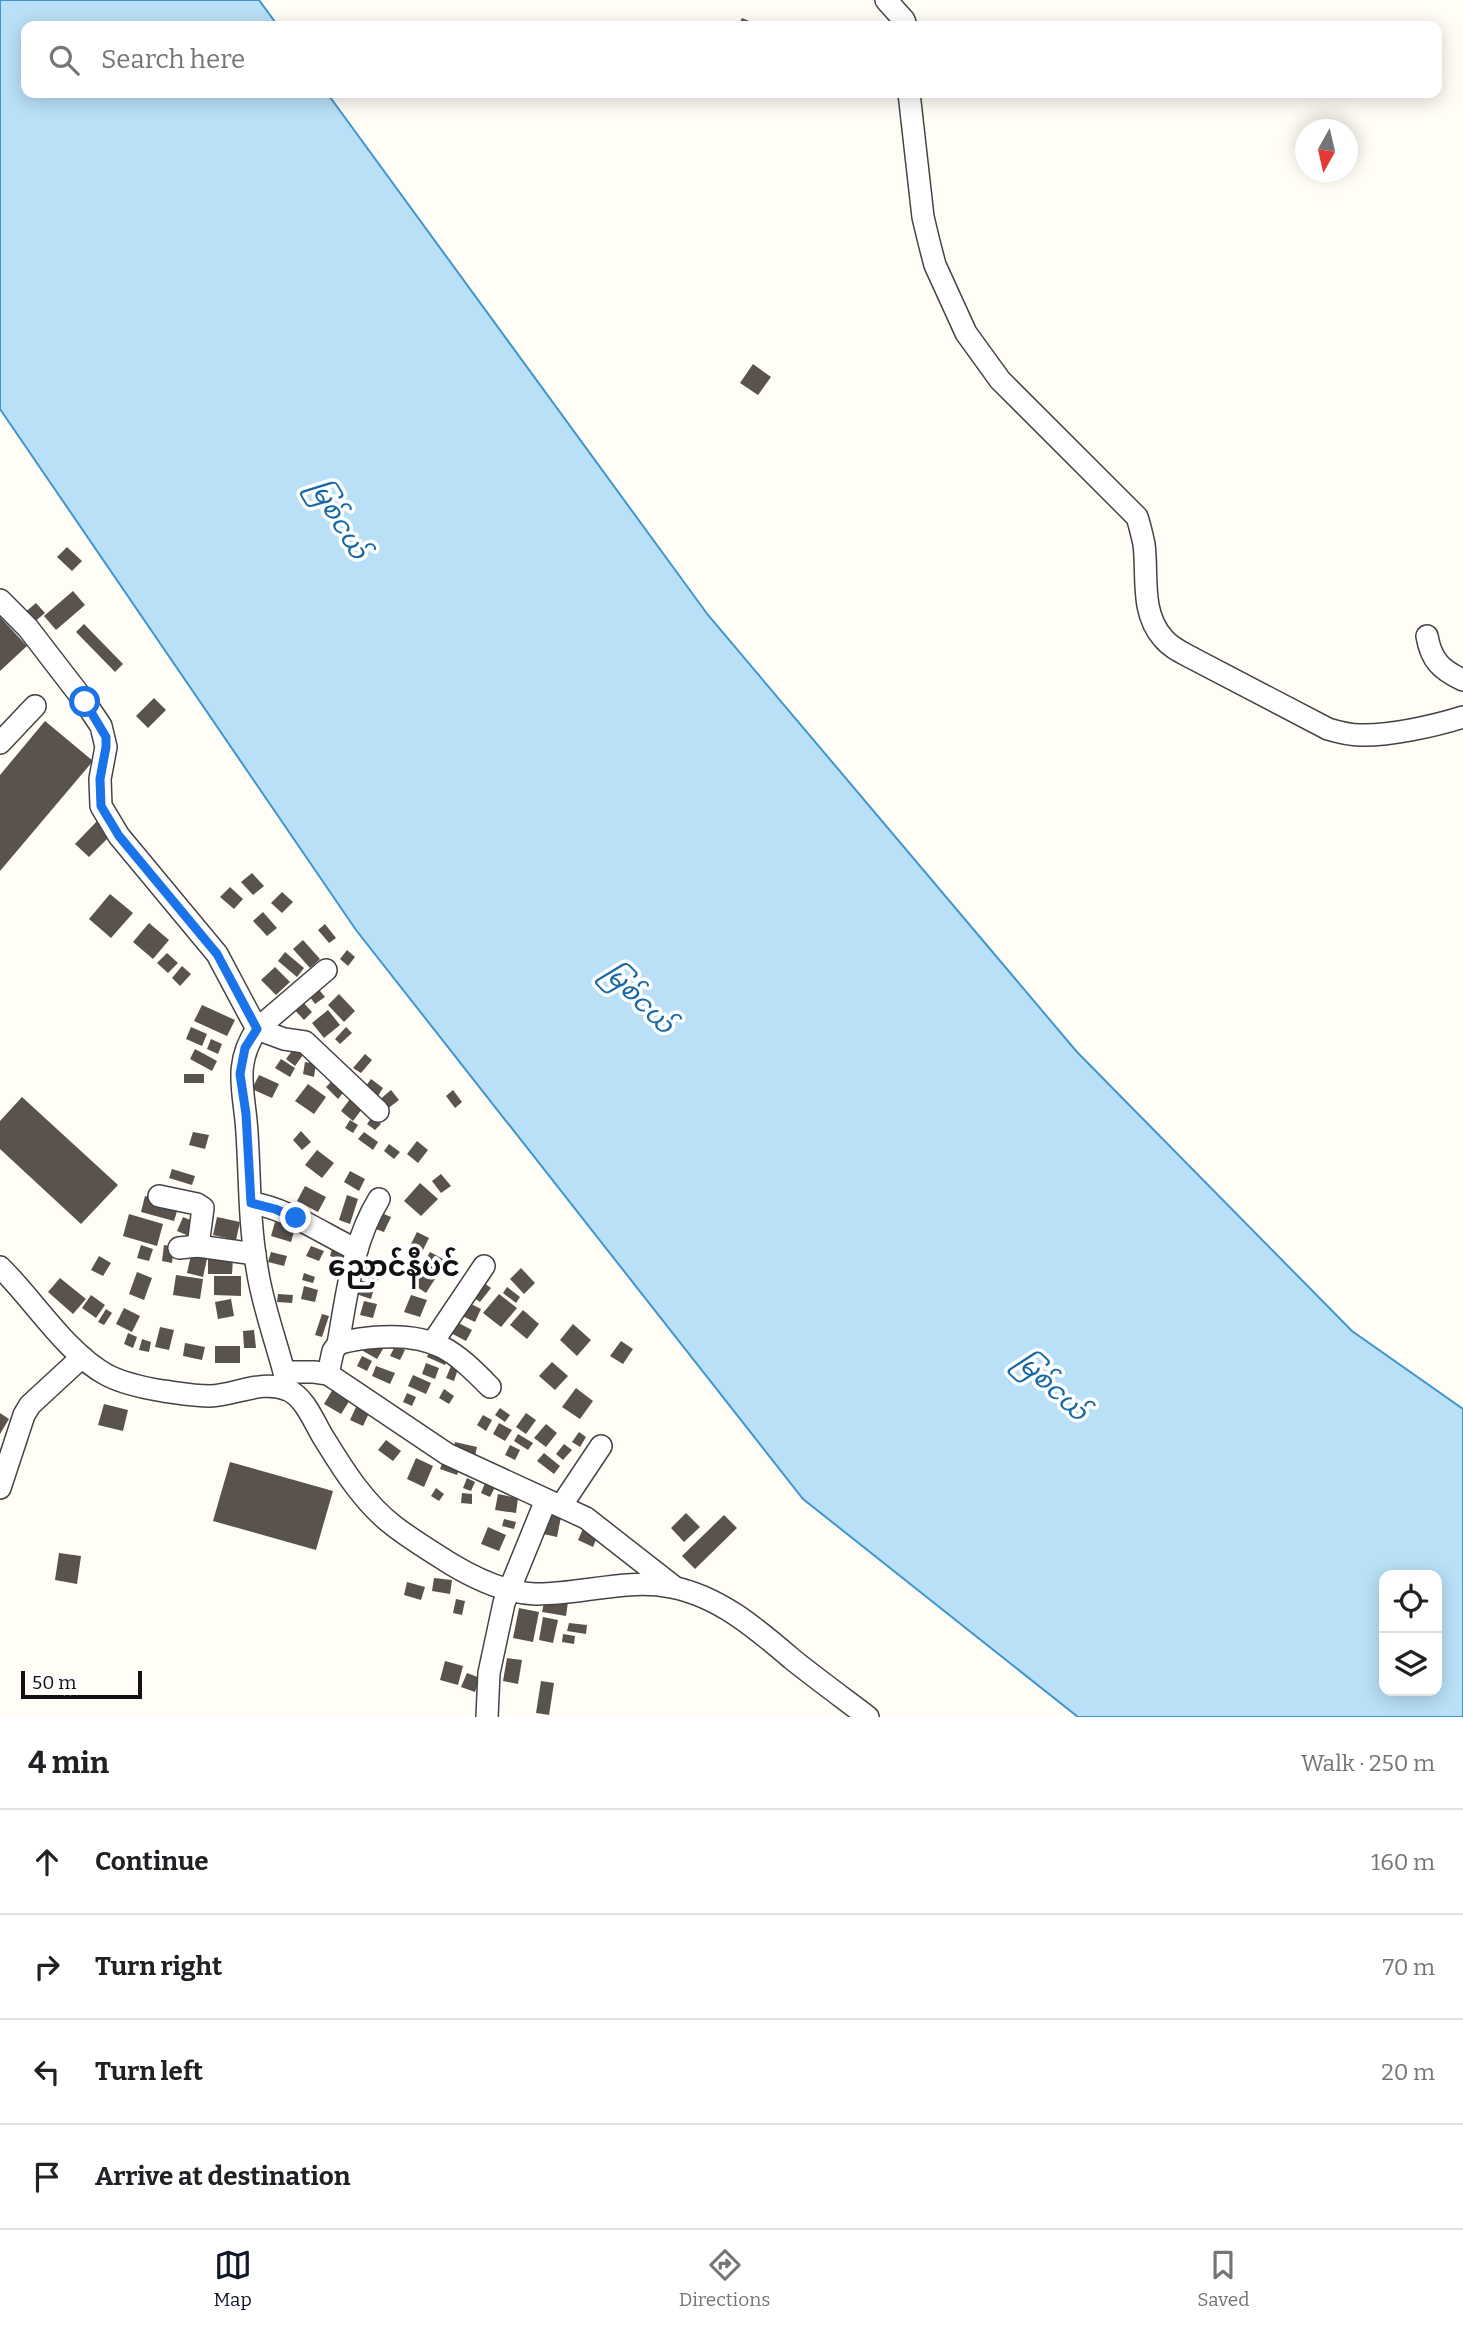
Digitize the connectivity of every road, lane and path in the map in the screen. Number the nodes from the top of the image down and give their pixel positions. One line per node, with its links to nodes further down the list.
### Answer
1 (886, 0): 2 (street)
2 (903, 21)
3 (910, 98): 8 (street)
4 (0, 600): 11 (street)
5 (1427, 636): 6 (street)
6 (1463, 680)
7 (35, 706): 9 (street)
8 (1463, 717)
9 (0, 743)
10 (326, 970): 11 (street)
11 (257, 1029): 12 (street); 15 (street)
12 (378, 1111)
13 (159, 1196): 17 (street)
14 (379, 1199): 16 (street)
15 (251, 1203): 16 (street); 17 (street)
16 (356, 1250): 21 (street)
17 (255, 1254): 24 (street)
18 (484, 1266): 20 (street)
19 (0, 1267): 22 (street)
20 (433, 1342): 21 (street); 25 (street)
21 (338, 1344): 23 (street)
22 (82, 1357): 24 (street); 27 (street)
23 (328, 1374): 24 (street); 28 (street)
24 (285, 1381): 30 (street)
25 (490, 1387)
26 (601, 1446): 28 (street)
27 (0, 1488)
28 (554, 1503): 29 (street); 30 (street)
29 (674, 1587): 30 (street); 32 (street)
30 (510, 1590): 31 (street)
31 (487, 1717)
32 (868, 1717)

